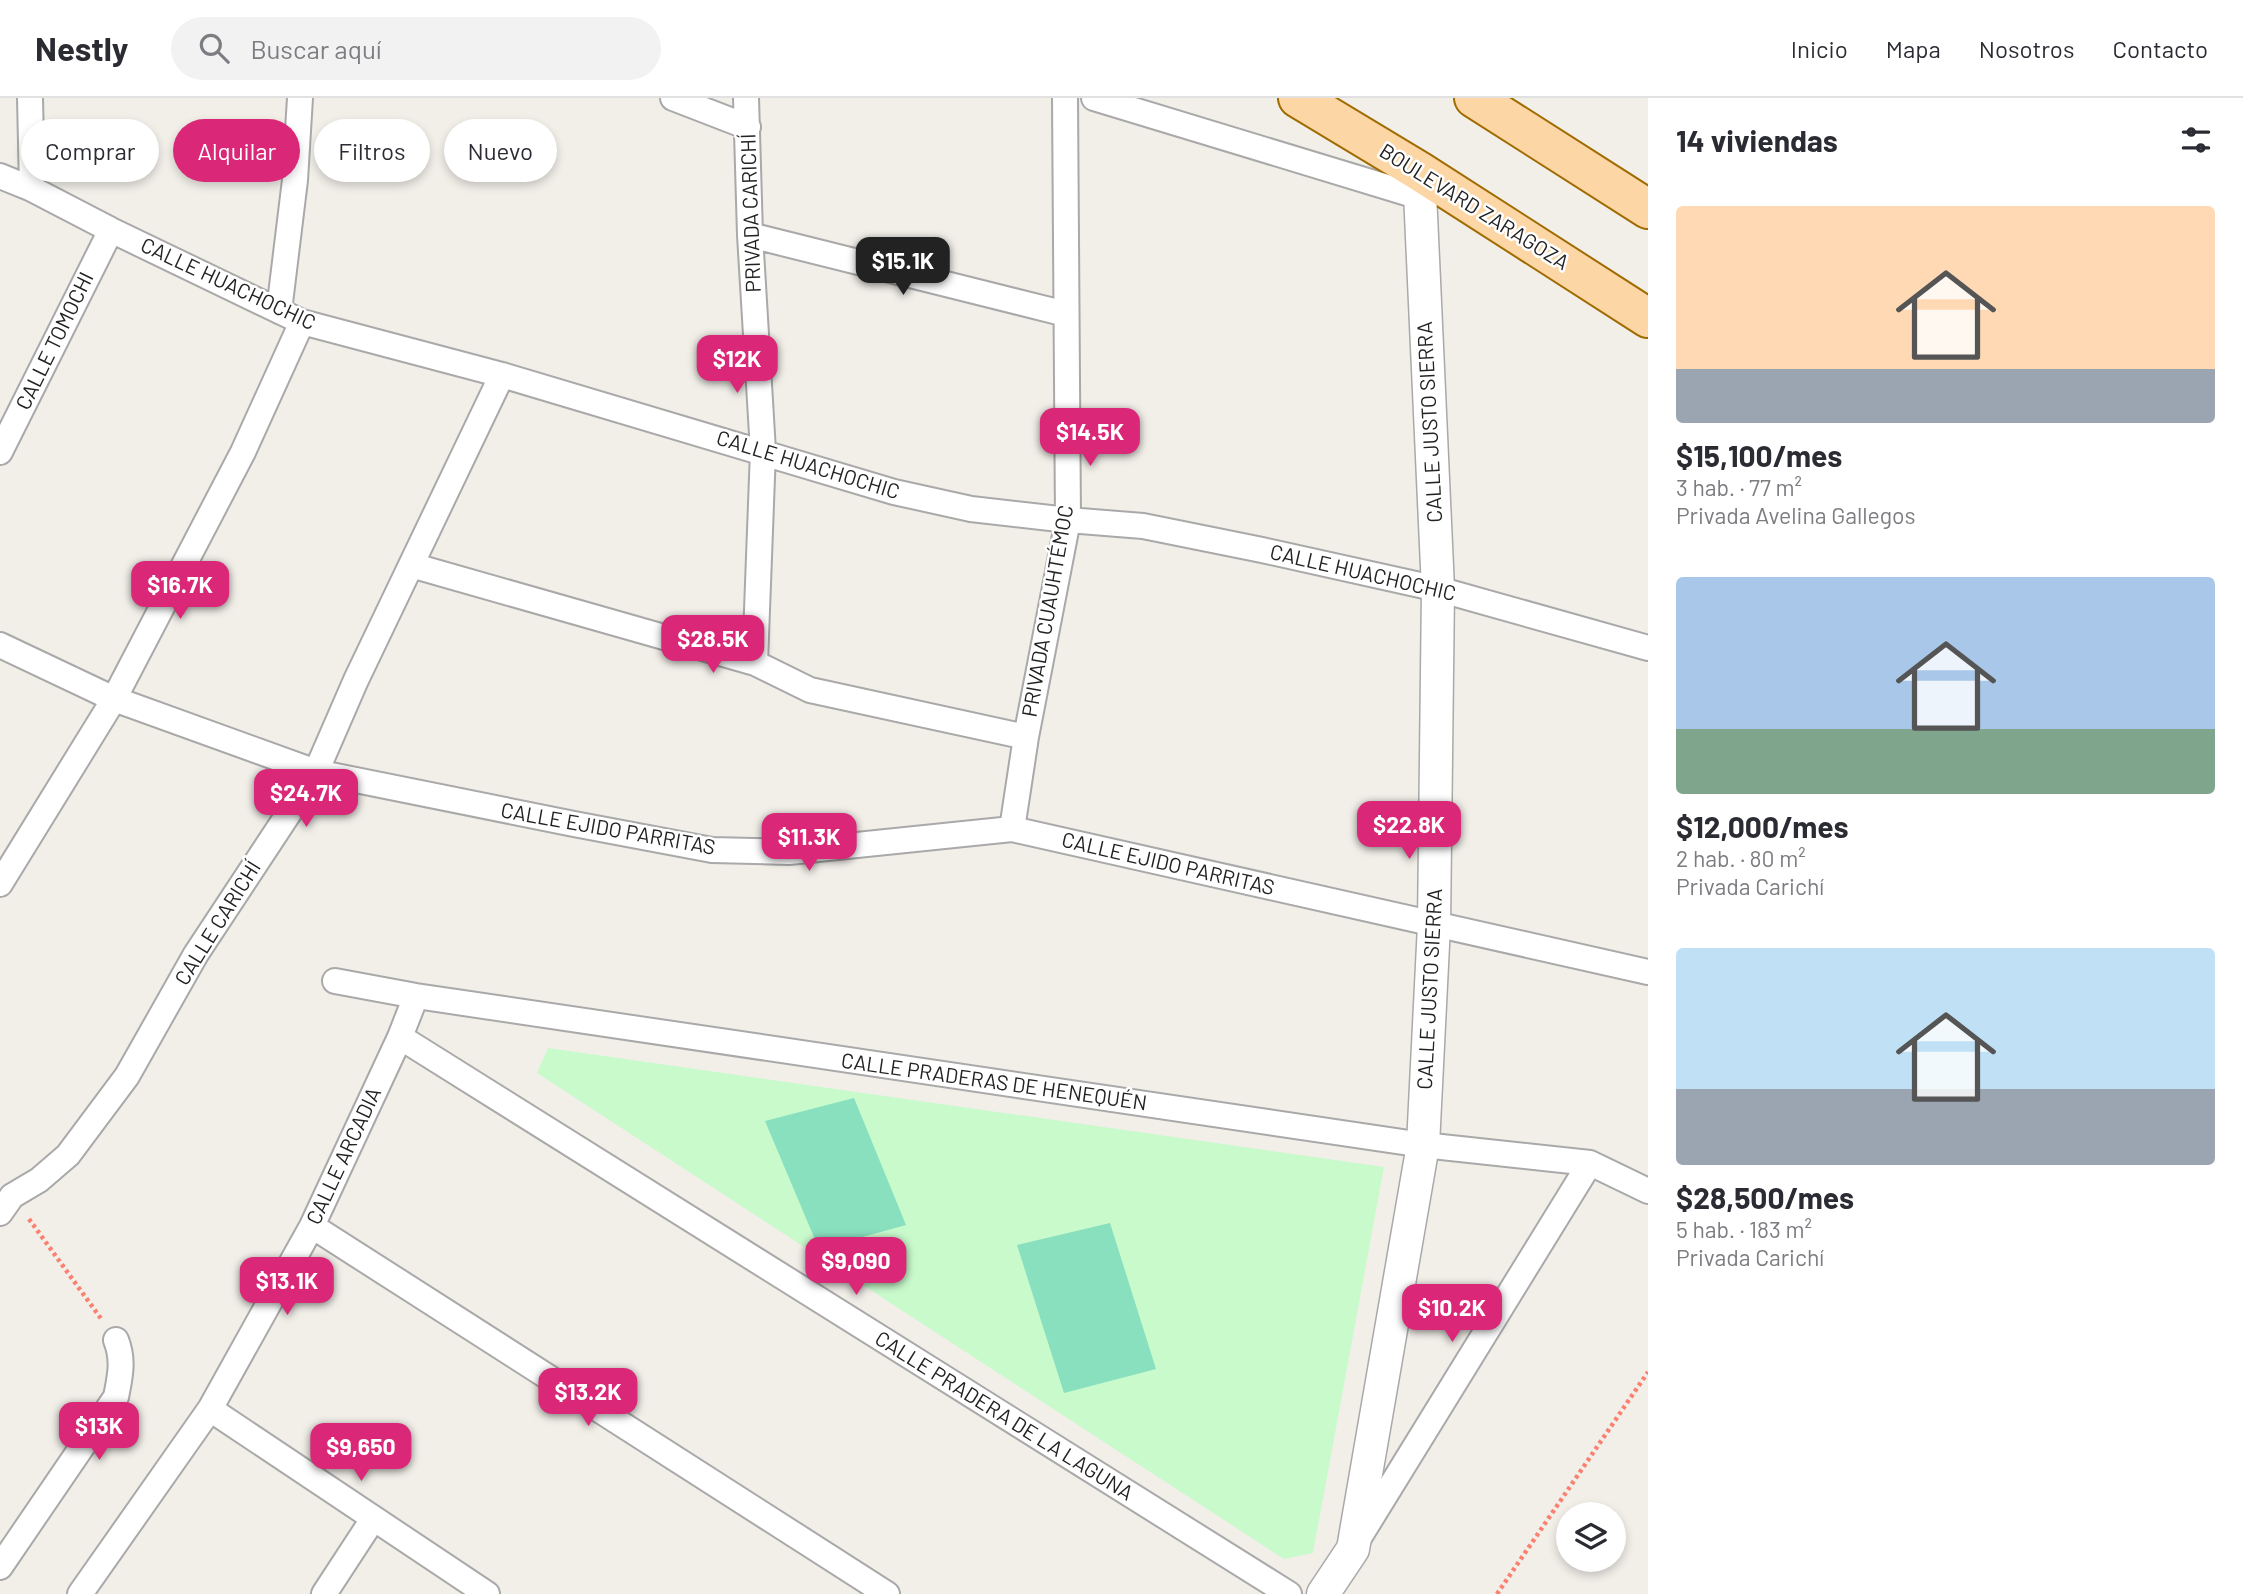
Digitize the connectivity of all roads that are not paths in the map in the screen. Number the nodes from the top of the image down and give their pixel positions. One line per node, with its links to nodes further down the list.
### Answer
1 (30, 98): 12 (street)
2 (300, 98): 16 (street)
3 (673, 98): 9 (street)
4 (746, 98): 9 (street, PRIVADA CARICHÍ)
5 (1065, 98): 17 (street, PRIVADA CUAUHTÉMOC)
6 (1094, 98): 11 (street)
7 (1298, 98): 11 (main road, BOULEVARD ZARAGOZA)
8 (1474, 98): 13 (main road)
9 (748, 127): 15 (street, PRIVADA CARICHÍ)
10 (0, 176): 12 (street, CALLE HUACHOCHIC)
11 (1419, 184): 18 (main road, BOULEVARD ZARAGOZA); 25 (street, CALLE JUSTO SIERRA)
12 (32, 189): 14 (street, CALLE HUACHOCHIC)
13 (1648, 209)
14 (111, 230): 16 (street, CALLE HUACHOCHIC); 21 (street, CALLE TOMOCHI)
15 (750, 235): 17 (street); 22 (street, PRIVADA CARICHÍ)
16 (279, 311): 19 (street, CALLE HUACHOCHIC)
17 (1066, 314): 23 (street, PRIVADA CUAUHTÉMOC)
18 (1648, 318)
19 (302, 322): 20 (street, CALLE HUACHOCHIC); 29 (street)
20 (502, 375): 22 (street, CALLE HUACHOCHIC); 24 (street, CALLE CARICHÍ)
21 (0, 452)
22 (763, 452): 23 (street, CALLE HUACHOCHIC); 28 (street, PRIVADA CARICHÍ)
23 (1068, 520): 25 (street, CALLE HUACHOCHIC); 30 (street, PRIVADA CUAUHTÉMOC)
24 (411, 565): 28 (street); 31 (street, CALLE CARICHÍ)
25 (1438, 589): 27 (street, CALLE HUACHOCHIC); 34 (street, CALLE JUSTO SIERRA)
26 (0, 645): 29 (street, CALLE EJIDO PARRITAS)
27 (1648, 648)
28 (755, 663): 30 (street)
29 (114, 699): 31 (street, CALLE EJIDO PARRITAS); 33 (street)
30 (1026, 737): 32 (street, PRIVADA CUAUHTÉMOC)
31 (316, 772): 32 (street, CALLE EJIDO PARRITAS); 42 (street, CALLE CARICHÍ)
32 (1012, 829): 34 (street, CALLE EJIDO PARRITAS)
33 (0, 884)
34 (1434, 925): 35 (street, CALLE EJIDO PARRITAS); 39 (street, CALLE JUSTO SIERRA)
35 (1648, 972)
36 (335, 981): 37 (street, CALLE PRADERAS DE HENEQUÉN)
37 (416, 996): 38 (street, CALLE ARCADIA); 39 (street, CALLE PRADERAS DE HENEQUÉN)
38 (400, 1037): 43 (street, CALLE ARCADIA); 53 (street, CALLE PRADERA DE LA LAGUNA)
39 (1423, 1146): 40 (street, CALLE PRADERAS DE HENEQUÉN); 47 (street, CALLE JUSTO SIERRA)
40 (1590, 1163): 41 (street, CALLE PRADERAS DE HENEQUÉN); 47 (street)
41 (1648, 1191)
42 (4, 1198)
43 (312, 1226): 45 (street, CALLE ARCADIA); 52 (street)
44 (116, 1339): 48 (street)
45 (210, 1409): 46 (street); 49 (street, CALLE ARCADIA)
46 (373, 1519): 50 (street); 51 (street)
47 (1353, 1549): 54 (street)
48 (0, 1567)
49 (79, 1594)
50 (324, 1594)
51 (487, 1594)
52 (887, 1594)
53 (1289, 1594)
54 (1323, 1594)

